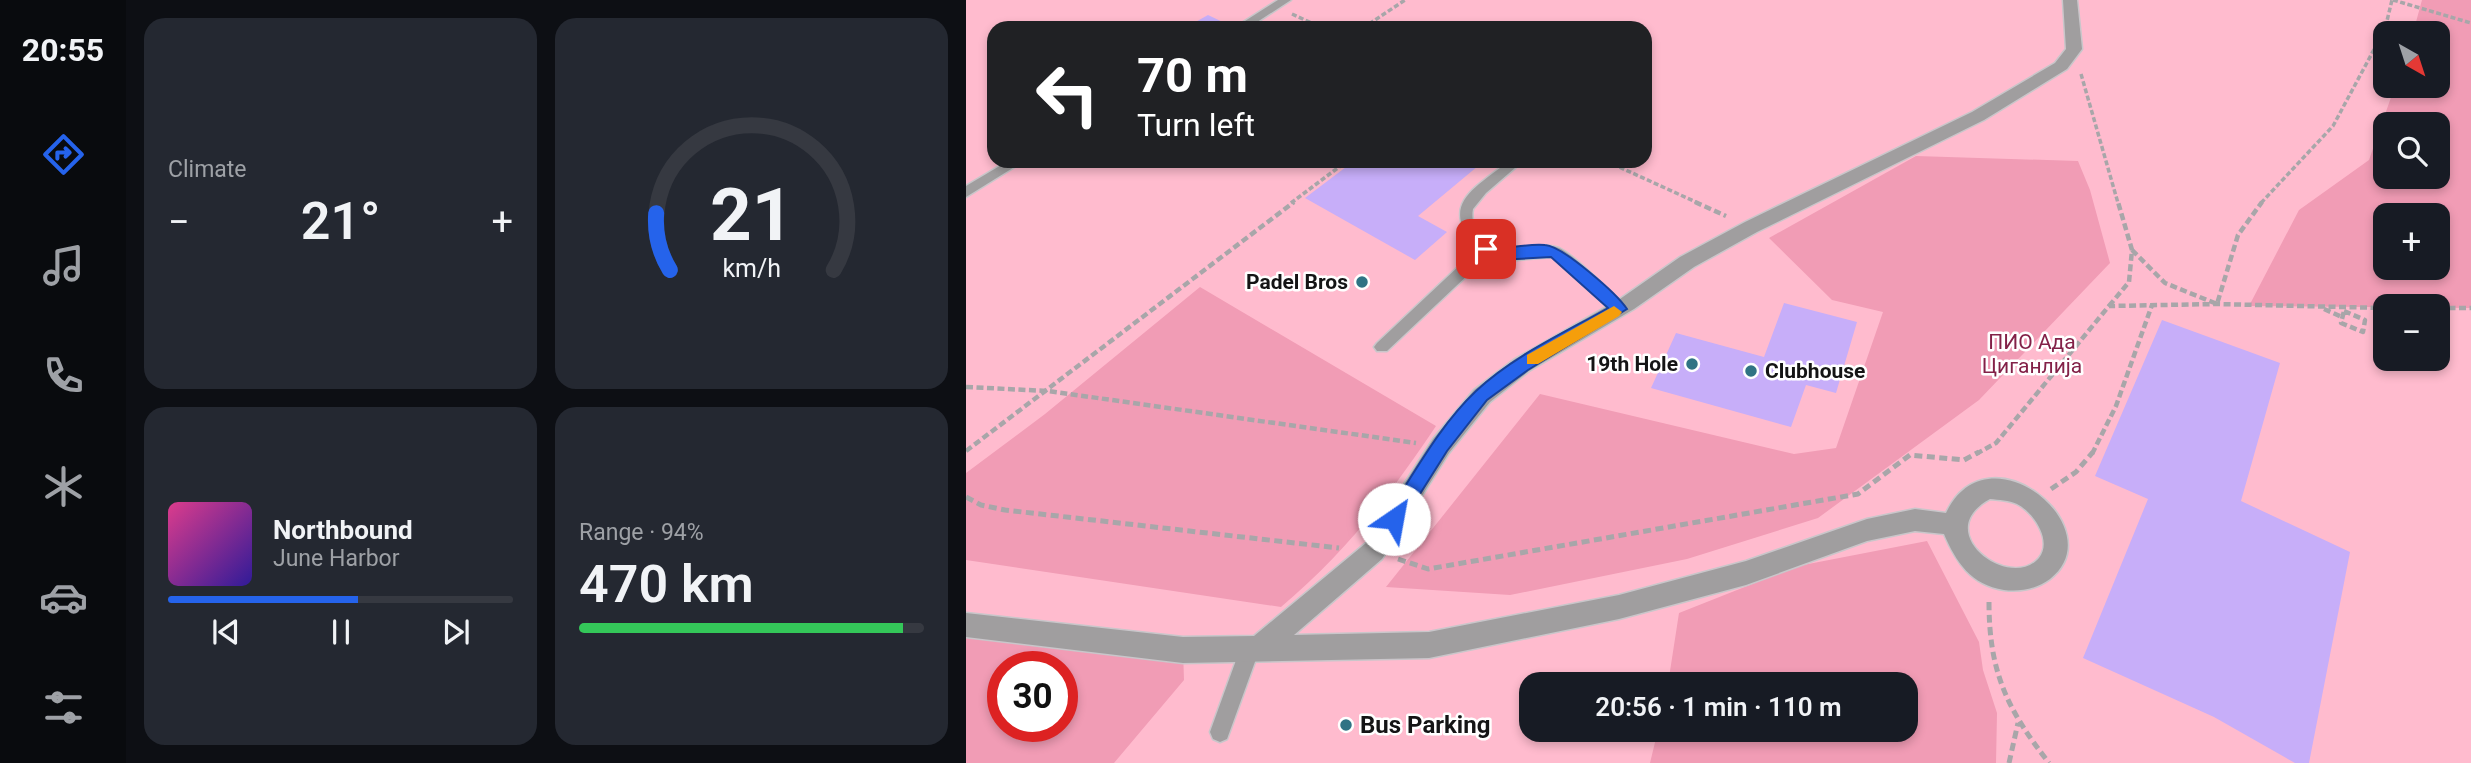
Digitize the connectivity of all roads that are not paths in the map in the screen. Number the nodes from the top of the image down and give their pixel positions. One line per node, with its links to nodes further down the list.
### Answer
1 (2070, 0): 8 (street)
2 (1281, 3): 3 (lane)
3 (1251, 21)
4 (1006, 168): 6 (lane)
5 (1509, 168): 7 (lane)
6 (966, 192)
7 (1486, 249): 8 (lane); 9 (lane)
8 (1619, 309): 12 (street)
9 (1382, 347)
10 (1955, 524): 10 (street); 12 (street)
11 (966, 625): 12 (street)
12 (1254, 648): 13 (lane)
13 (1220, 732)

